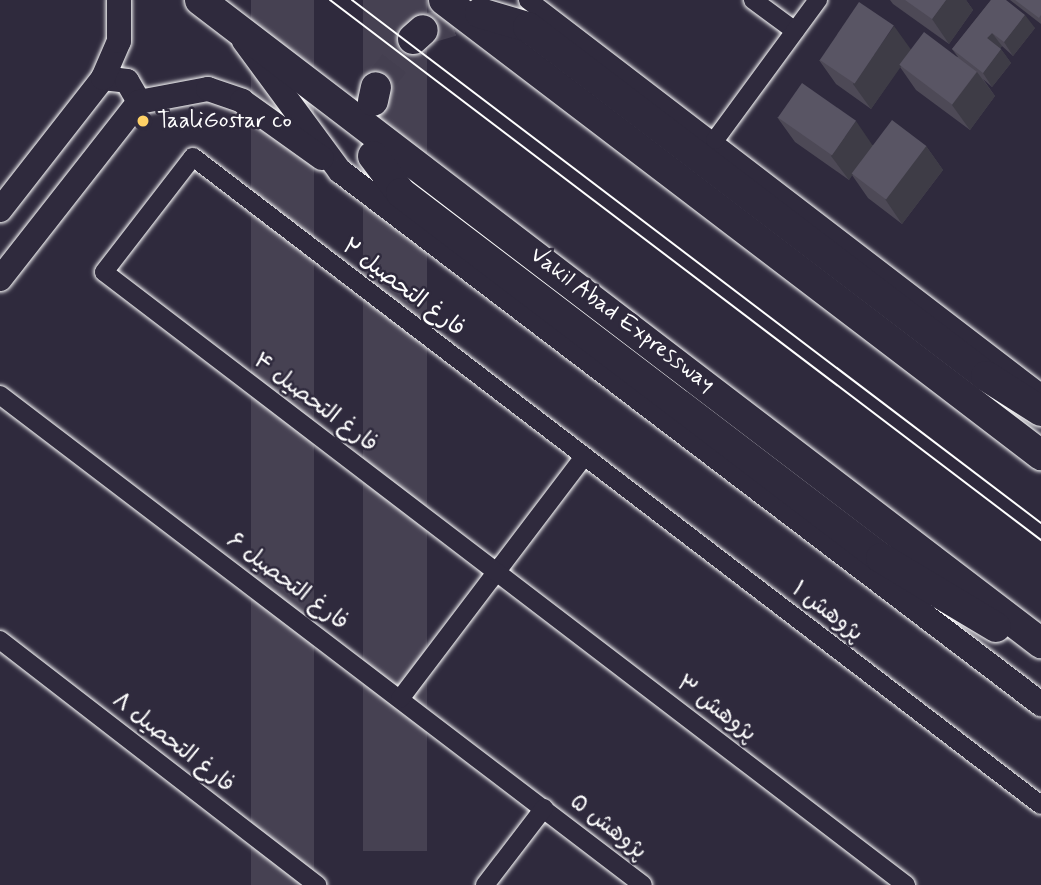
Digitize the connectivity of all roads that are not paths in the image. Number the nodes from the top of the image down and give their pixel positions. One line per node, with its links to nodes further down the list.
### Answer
1 (119, 0): 10 (main road)
2 (201, 0): 8 (highway, Vakil Abad Expressway)
3 (444, 0): 21 (highway)
4 (528, 0): 12 (street)
5 (753, 0): 9 (street)
6 (818, 0): 9 (street)
7 (480, 13): 20 (highway)
8 (231, 24): 15 (main road); 25 (highway, Vakil Abad Expressway)
9 (795, 31): 12 (street)
10 (103, 78): 11 (main road); 16 (main road)
11 (139, 102): 15 (main road); 17 (main road)
12 (715, 140): 18 (street)
13 (373, 156): 26 (highway)
14 (192, 157): 22 (street, فارغ التحصیل ۲); 23 (street, فارغ التحصیل ۴)
15 (340, 171): 28 (main road)
16 (0, 210)
17 (0, 279)
18 (1041, 393)
19 (0, 395): 27 (street, فارغ التحصیل ۶)
20 (1041, 411)
21 (1041, 455)
22 (584, 457): 23 (street); 29 (street, پژوهش ۱)
23 (496, 573): 27 (street); 34 (street, پژوهش ۳)
24 (0, 640): 31 (street, فارغ التحصیل ۸)
25 (1041, 643)
26 (1041, 654)
27 (400, 699): 30 (street, فارغ التحصیل ۶)
28 (1041, 704)
29 (1041, 805)
30 (544, 808): 32 (street); 33 (street, پژوهش ۵)
31 (317, 885)
32 (485, 885)
33 (643, 885)
34 (906, 885)

